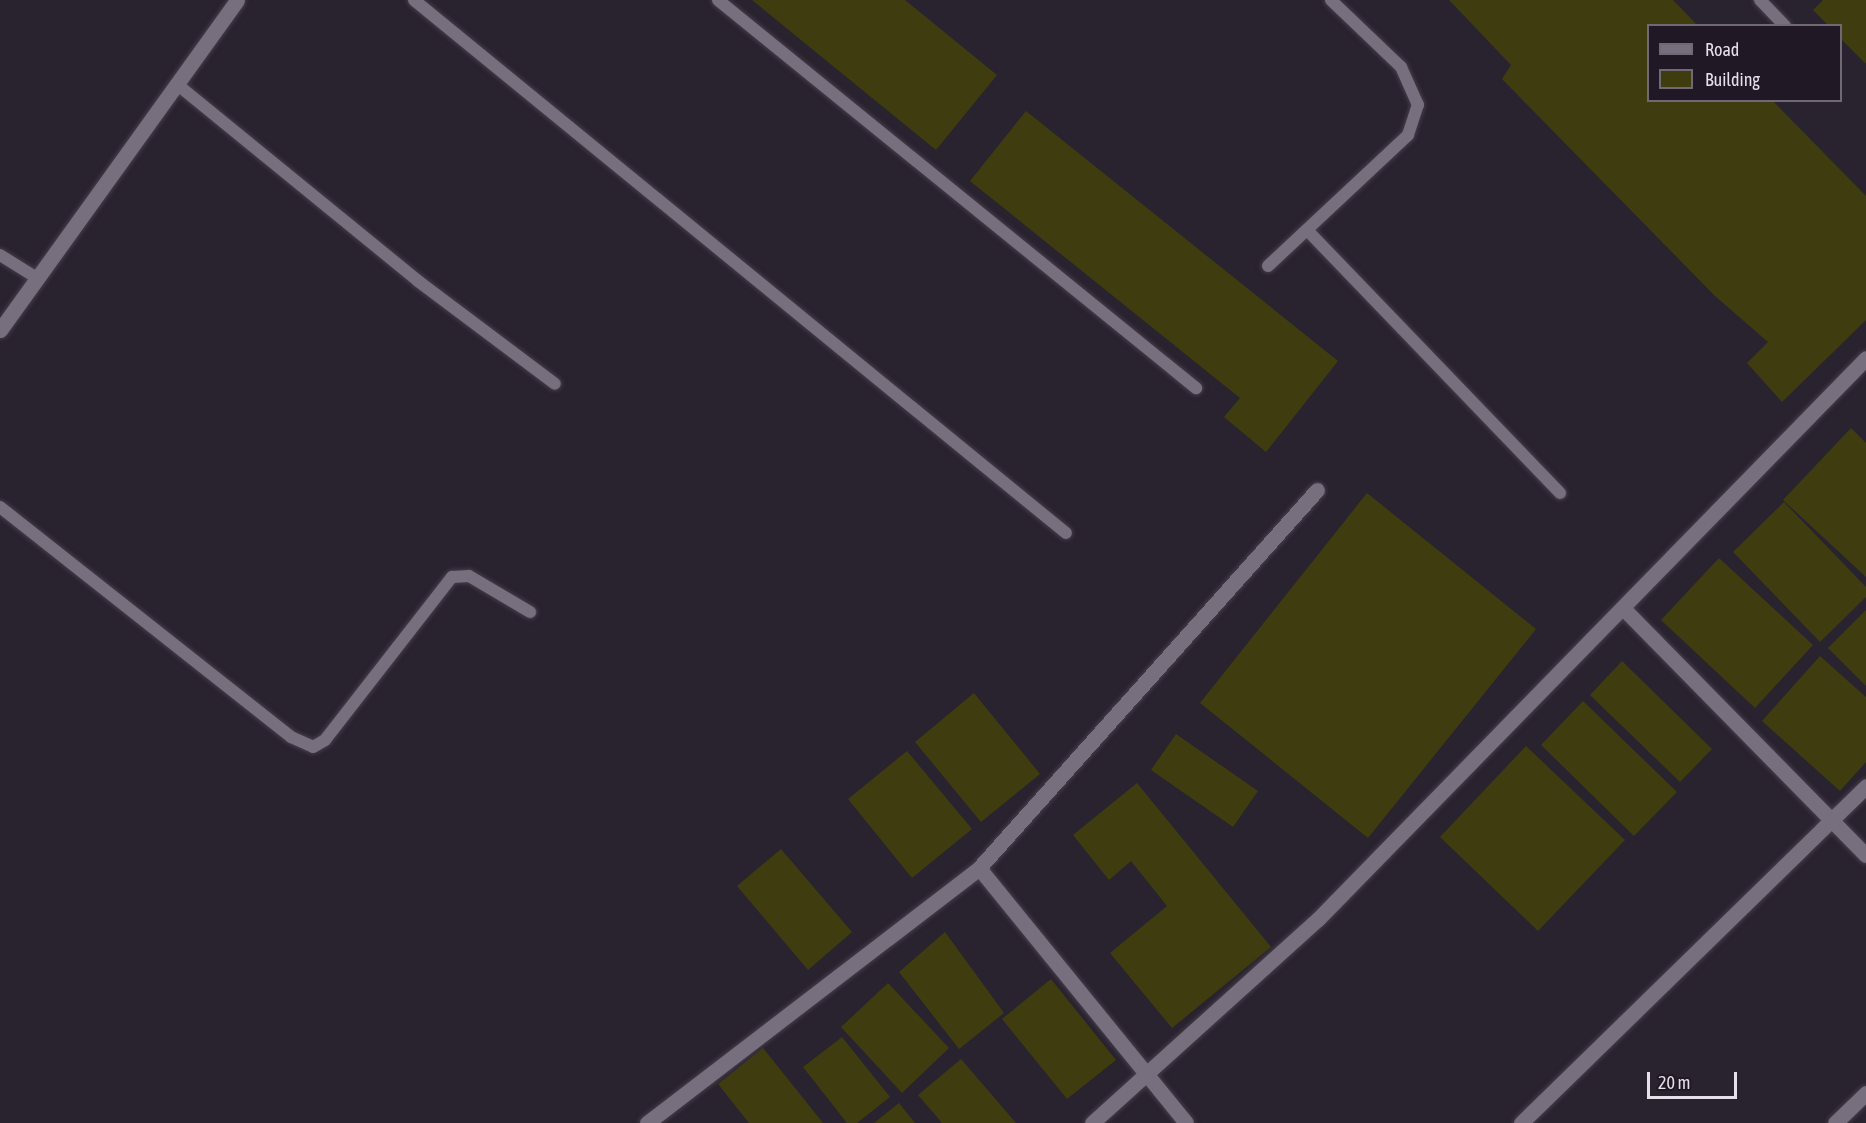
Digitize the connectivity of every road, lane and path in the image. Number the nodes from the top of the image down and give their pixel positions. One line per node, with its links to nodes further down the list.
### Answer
1 (237, 0): 7 (street)
2 (414, 0): 19 (lane)
3 (718, 0): 15 (lane)
4 (1331, 0): 8 (lane)
5 (1760, 0): 6 (lane)
6 (1783, 24)
7 (179, 86): 11 (street); 14 (lane)
8 (1307, 230): 10 (lane); 17 (lane)
9 (0, 255): 11 (lane)
10 (1268, 266)
11 (37, 278): 12 (street)
12 (0, 330)
13 (1866, 358): 20 (street)
14 (555, 384)
15 (1196, 388)
16 (1317, 490): 25 (street)
17 (1560, 493)
18 (0, 507): 21 (lane)
19 (1066, 533)
20 (1624, 609): 23 (street); 26 (street)
21 (530, 612)
22 (1866, 786): 23 (street)
23 (1830, 822): 24 (street); 31 (street)
24 (1866, 855)
25 (979, 868): 26 (street); 28 (street)
26 (1151, 1074): 29 (street); 30 (street)
27 (1866, 1093): 32 (street)
28 (647, 1123)
29 (1092, 1123)
30 (1186, 1123)
31 (1521, 1123)
32 (1835, 1123)

